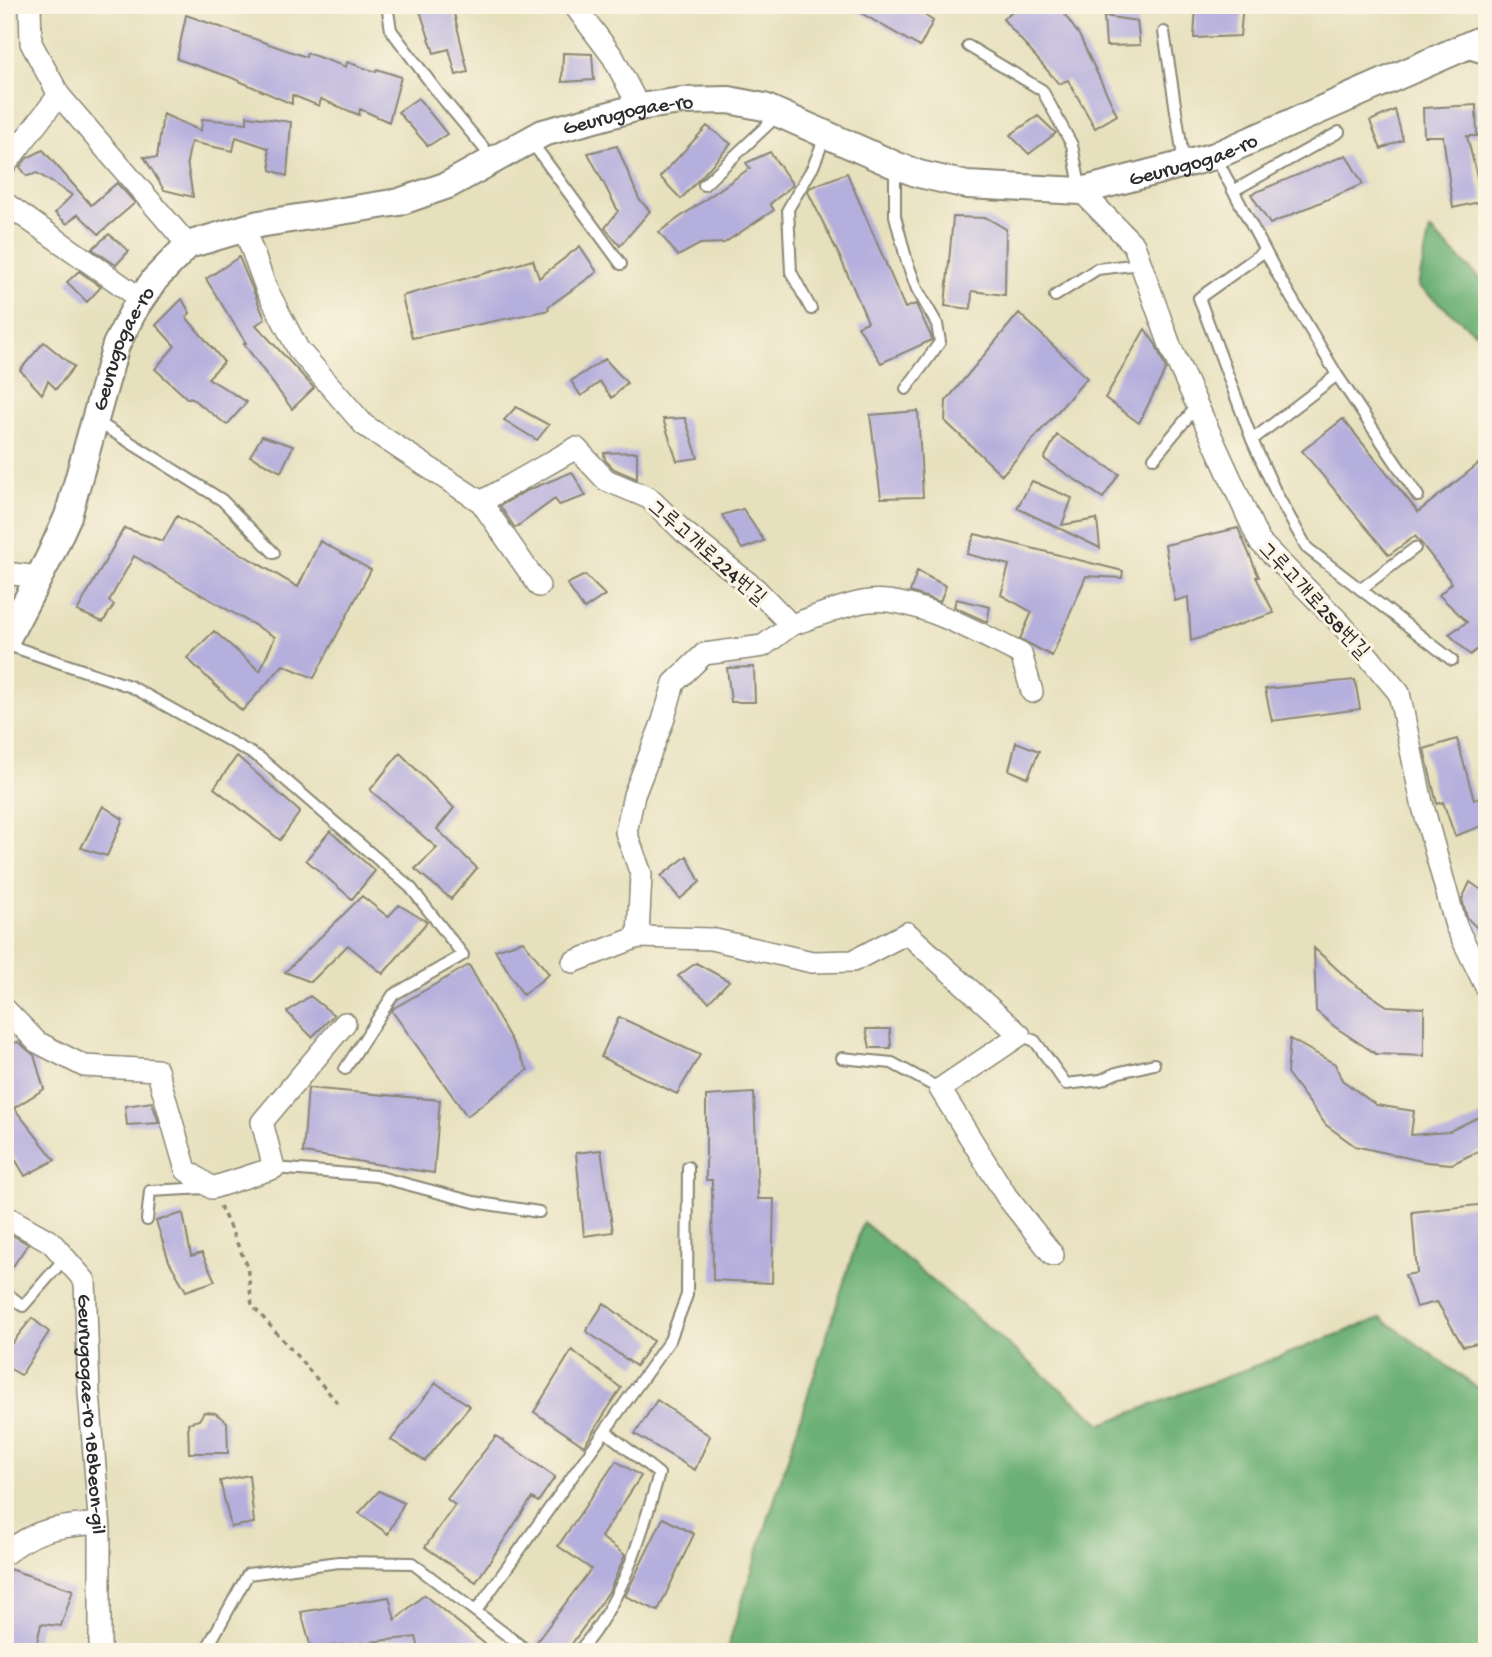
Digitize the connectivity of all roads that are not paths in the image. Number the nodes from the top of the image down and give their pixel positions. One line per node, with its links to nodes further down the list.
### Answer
1 (30, 5): 9 (street)
2 (387, 5): 16 (lane)
3 (574, 5): 10 (street)
4 (1164, 32): 17 (lane)
5 (1487, 37): 7 (street, Geurugogae-ro)
6 (968, 46): 21 (lane)
7 (1459, 50): 8 (lane); 15 (street, Geurugogae-ro)
8 (1487, 59)
9 (59, 95): 18 (street); 25 (street)
10 (639, 107): 11 (street, Geurugogae-ro); 14 (street, Geurugogae-ro)
11 (780, 113): 13 (street, Geurugogae-ro); 20 (lane)
12 (1339, 132): 22 (lane)
13 (826, 134): 19 (street, Geurugogae-ro); 31 (lane)
14 (530, 140): 16 (street, Geurugogae-ro); 27 (lane)
15 (1215, 156): 17 (street, Geurugogae-ro); 22 (lane)
16 (493, 159): 24 (street, Geurugogae-ro)
17 (1184, 164): 21 (street, Geurugogae-ro)
18 (5, 165)
19 (895, 165): 21 (street, Geurugogae-ro); 33 (lane)
20 (704, 185)
21 (1081, 191): 28 (street, 그루고개로258번길)
22 (1233, 191): 26 (lane)
23 (5, 203): 30 (street)
24 (244, 228): 25 (street, Geurugogae-ro); 39 (street)
25 (188, 245): 30 (street, Geurugogae-ro)
26 (1265, 251): 32 (lane); 36 (lane)
27 (621, 264)
28 (1141, 264): 29 (lane); 34 (street, 그루고개로258번길)
29 (1055, 296)
30 (141, 299): 35 (street, Geurugogae-ro)
31 (811, 309)
32 (1337, 375): 36 (lane); 38 (lane)
33 (906, 389)
34 (1197, 406): 37 (lane); 52 (street, 그루고개로258번길)
35 (96, 421): 41 (lane); 43 (street, Geurugogae-ro)
36 (1252, 440): 45 (lane)
37 (1154, 458)
38 (1418, 496)
39 (481, 502): 44 (street); 46 (street, 그루고개로224번길)
40 (1415, 548): 45 (lane)
41 (274, 553)
42 (5, 573): 43 (street)
43 (39, 577): 47 (street, Geurugogae-ro)
44 (539, 586)
45 (1361, 589): 48 (lane)
46 (791, 625): 49 (street); 50 (street)
47 (5, 643): 58 (lane)
48 (1452, 660)
49 (1032, 692)
50 (638, 937): 51 (street); 55 (street)
51 (573, 962)
52 (1487, 989)
53 (5, 1009): 62 (street)
54 (345, 1023): 61 (street)
55 (1020, 1035): 57 (lane); 59 (street)
56 (842, 1058): 59 (lane)
57 (1154, 1064)
58 (345, 1069)
59 (940, 1089): 66 (street)
60 (688, 1167): 69 (lane)
61 (274, 1168): 62 (street); 63 (lane)
62 (212, 1188): 65 (lane)
63 (540, 1212)
64 (5, 1216): 67 (street, Geurugogae-ro 188beon-gil)
65 (147, 1220)
66 (1053, 1255)
67 (65, 1258): 68 (lane); 70 (street, Geurugogae-ro 188beon-gil)
68 (5, 1293)
69 (605, 1432): 72 (lane); 76 (lane)
70 (99, 1523): 71 (street); 73 (street, Geurugogae-ro 188beon-gil)
71 (5, 1554)
72 (476, 1611): 74 (lane); 75 (lane)
73 (100, 1652)
74 (205, 1652)
75 (529, 1652)
76 (578, 1652)

